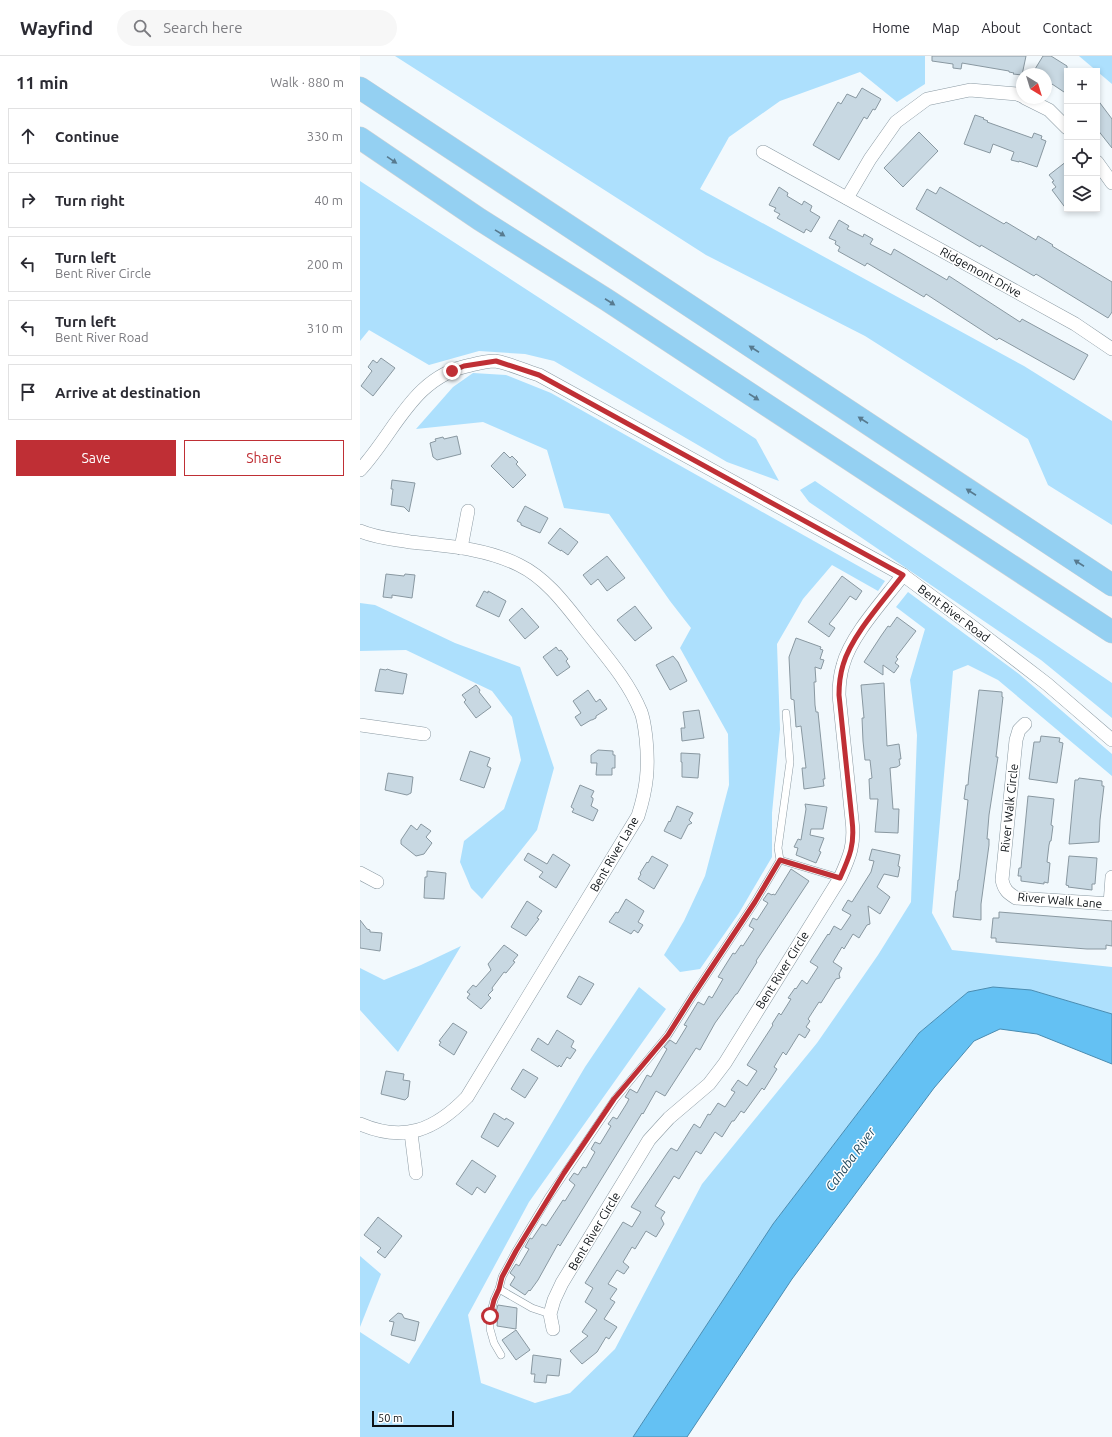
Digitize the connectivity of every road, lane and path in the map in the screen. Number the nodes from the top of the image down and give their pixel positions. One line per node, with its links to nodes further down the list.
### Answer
1 (360, 88): 16 (highway, one-way to 1)
2 (1016, 94): 9 (street)
3 (1037, 104): 4 (street)
4 (1064, 125)
5 (360, 138): 17 (highway, one-way to 17)
6 (763, 152): 9 (street, Ridgemont Drive)
7 (1100, 166): 8 (street)
8 (1112, 183)
9 (847, 198): 10 (street, Ridgemont Drive)
10 (1112, 349)
11 (360, 470): 15 (street, Bent River Road)
12 (468, 511): 14 (street)
13 (360, 531): 14 (street, Bent River Lane)
14 (461, 548): 31 (street, Bent River Lane)
15 (903, 575): 22 (street, Bent River Road); 26 (street, Bent River Circle)
16 (1112, 585)
17 (1112, 632)
18 (786, 713): 23 (lane)
19 (1025, 724): 28 (street, River Walk Circle)
20 (360, 725): 21 (street)
21 (424, 734)
22 (1112, 740)
23 (780, 860): 26 (lane); 33 (lane)
24 (360, 872): 27 (street)
25 (1112, 877): 29 (street)
26 (840, 878): 34 (street, Bent River Circle)
27 (377, 882)
28 (1008, 894): 29 (street, River Walk Lane)
29 (1111, 904)
30 (360, 1124): 31 (street, Bent River Lane)
31 (411, 1133): 32 (street)
32 (416, 1173)
33 (499, 1289): 34 (lane); 36 (lane)
34 (550, 1314): 35 (street)
35 (554, 1329)
36 (502, 1355)

